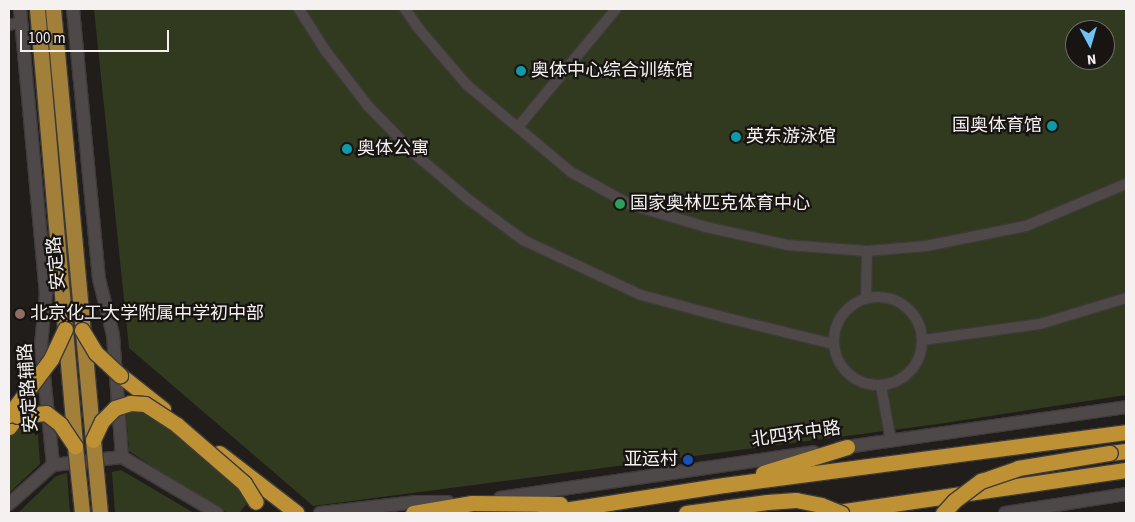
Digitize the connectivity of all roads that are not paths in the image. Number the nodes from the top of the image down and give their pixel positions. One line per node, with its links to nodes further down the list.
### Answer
1 (37, 9): 13 (main road, 安定路)
2 (52, 9): 14 (main road, 安定路)
3 (73, 9): 27 (street)
4 (299, 9): 16 (street)
5 (405, 9): 8 (street)
6 (616, 9): 8 (street)
7 (17, 19): 28 (street, 安定路辅路)
8 (518, 127): 10 (street)
9 (1126, 184): 10 (street)
10 (866, 251): 12 (street)
11 (1126, 298): 15 (street)
12 (866, 299): 15 (street); 16 (street)
13 (65, 329): 19 (highway, bridge); 24 (main road, 安定路, bridge)
14 (82, 330): 22 (main road, 安定路, bridge); 39 (highway, bridge)
15 (923, 340): 17 (street)
16 (834, 344): 17 (street)
17 (881, 386): 23 (street)
18 (1126, 407): 23 (street, 北四环中路)
19 (9, 415)
20 (9, 427): 24 (highway, bridge)
21 (1126, 432): 30 (highway)
22 (93, 440): 36 (main road, 安定路, bridge); 38 (highway, bridge)
23 (891, 441): 25 (street, 北四环中路)
24 (75, 446): 35 (main road, 安定路, bridge)
25 (847, 447): 30 (highway); 32 (street, 北四环中路)
26 (1126, 451): 46 (highway, bridge)
27 (122, 457): 28 (street); 37 (street)
28 (53, 465): 33 (street)
29 (1126, 470): 44 (highway)
30 (724, 486): 34 (highway)
31 (1126, 494): 47 (street)
32 (472, 503): 34 (highway); 40 (street, 北四环中路); 41 (highway)
33 (9, 504)
34 (601, 505): 42 (highway)
35 (82, 513)
36 (100, 513)
37 (217, 513)
38 (256, 513)
39 (296, 513)
40 (320, 513)
41 (413, 513)
42 (545, 513)
43 (686, 513): 45 (highway, bridge)
44 (831, 513)
45 (841, 513)
46 (943, 513)
47 (1005, 513)

